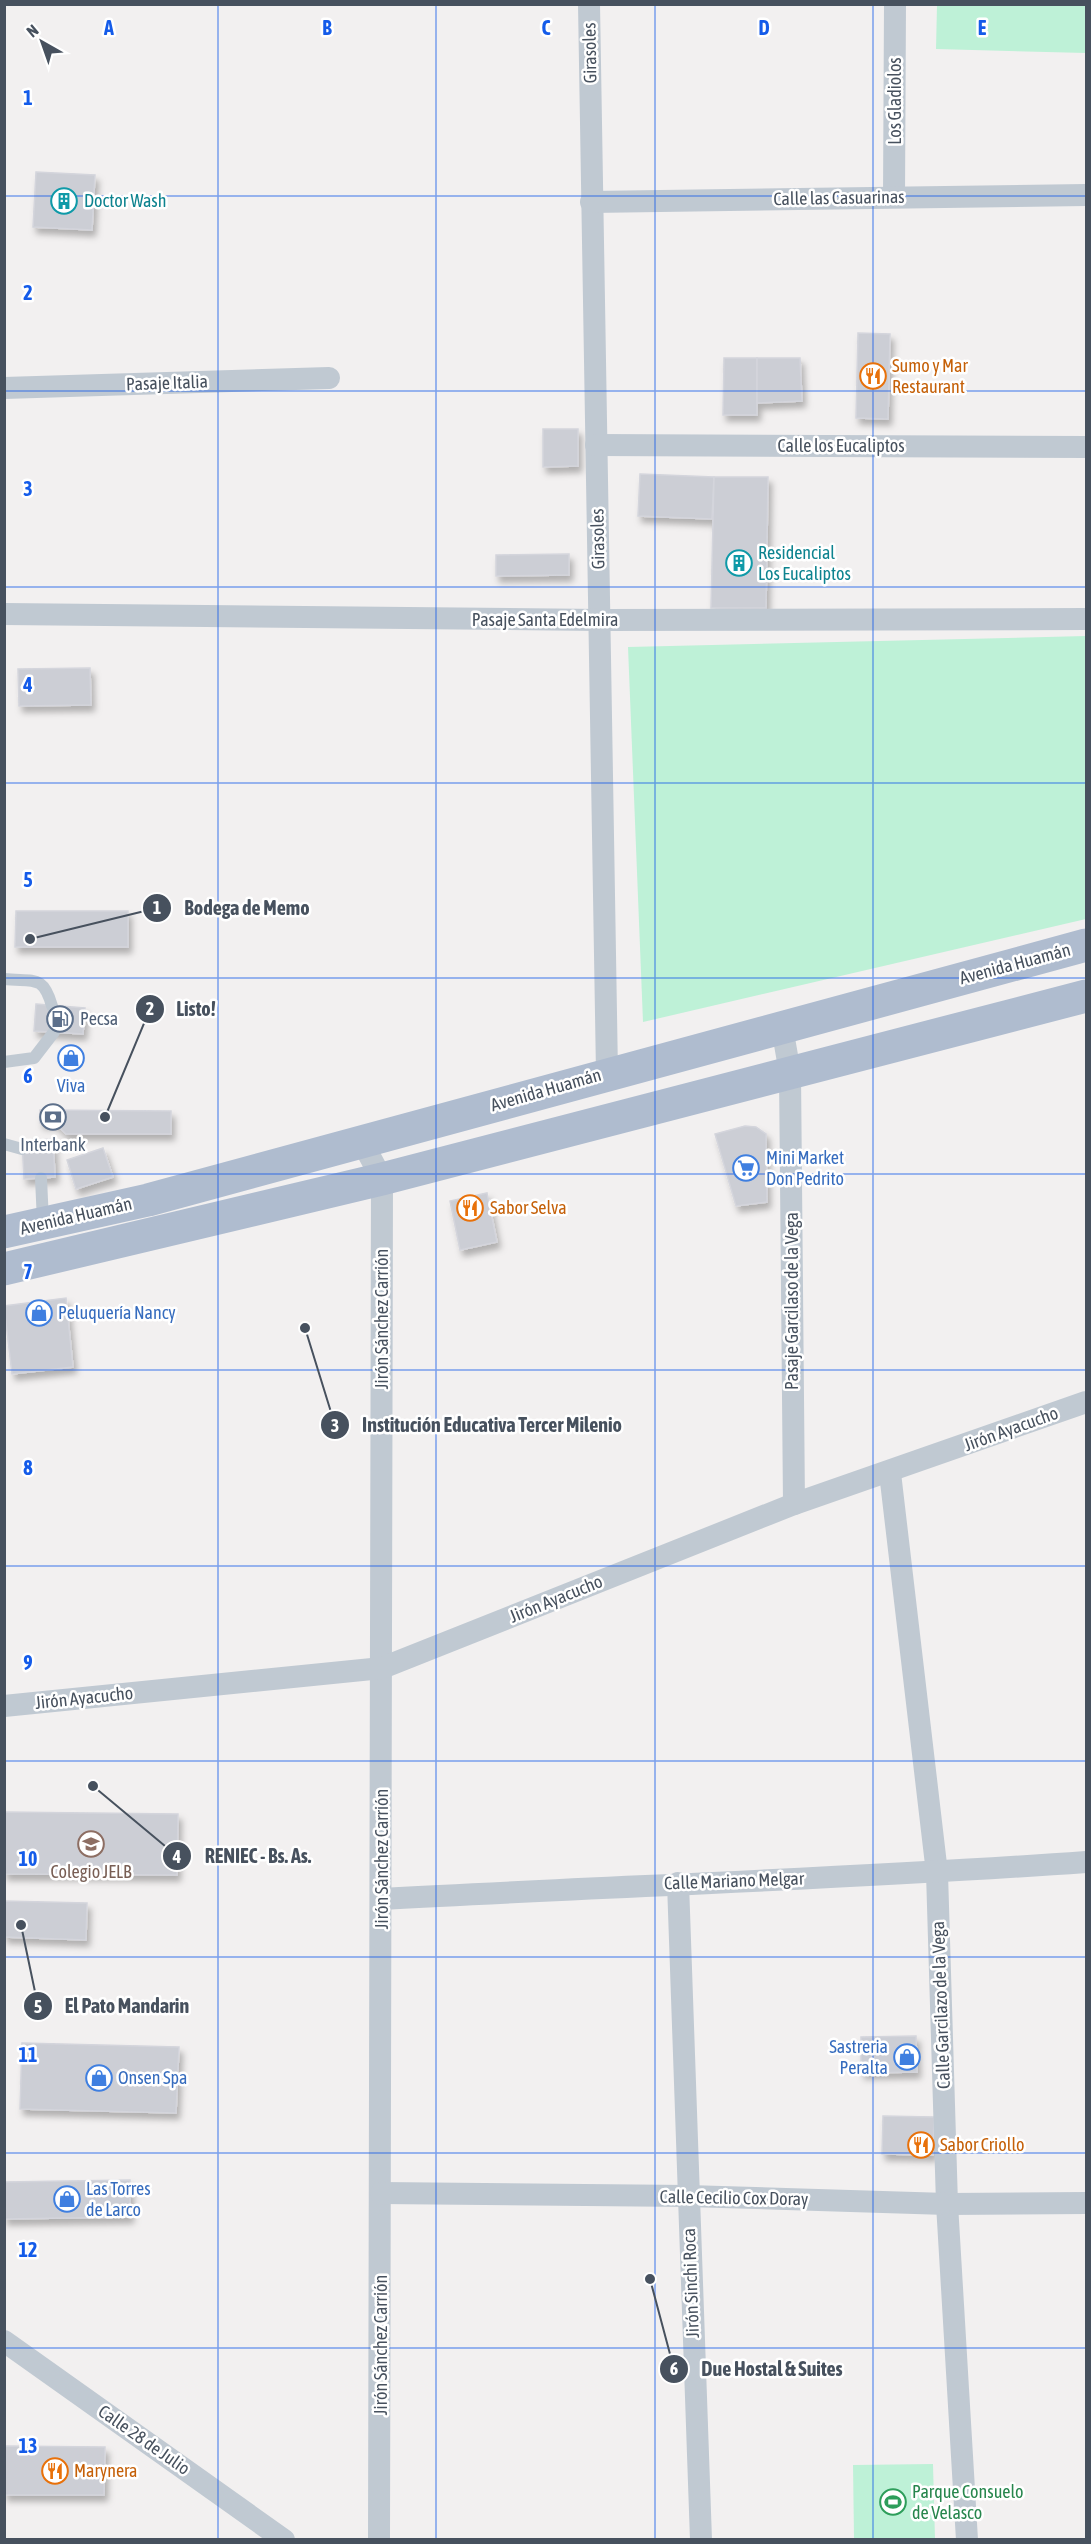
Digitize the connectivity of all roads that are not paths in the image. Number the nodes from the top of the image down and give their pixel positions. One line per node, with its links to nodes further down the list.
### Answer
1 (589, 4): 5 (street, Girasoles)
2 (895, 4): 4 (street, Los Gladiolos)
3 (1086, 195): 4 (street, Calle las Casuarinas)
4 (894, 197): 5 (street, Calle las Casuarinas)
5 (591, 202): 8 (street, Girasoles)
6 (329, 378): 7 (street, Pasaje Italia)
7 (4, 388)
8 (596, 445): 9 (street, Calle los Eucaliptos); 12 (street, Girasoles)
9 (1086, 447)
10 (4, 614): 12 (street, Pasaje Santa Edelmira)
11 (1086, 620): 12 (street, Pasaje Santa Edelmira)
12 (600, 621): 20 (street, Girasoles)
13 (1086, 945): 17 (main road, Avenida Huamán)
14 (4, 979): 16 (lane)
15 (1086, 996): 21 (main road, Avenida Huamán)
16 (52, 1006)
17 (782, 1027): 20 (main road, Avenida Huamán); 21 (street, Pasaje Garcilaso de la Vega)
18 (54, 1032): 19 (lane)
19 (4, 1062)
20 (607, 1073): 22 (main road, Avenida Huamán)
21 (790, 1073): 26 (main road, Avenida Huamán); 34 (street, Pasaje Garcilaso de la Vega)
22 (362, 1142): 26 (street); 27 (main road, Avenida Huamán)
23 (4, 1144): 24 (lane)
24 (22, 1149)
25 (41, 1178): 28 (lane)
26 (382, 1179): 30 (main road, Avenida Huamán); 35 (street, Jirón Sánchez Carrión)
27 (148, 1200): 28 (main road, Avenida Huamán); 30 (main road)
28 (43, 1224): 29 (main road, Avenida Huamán)
29 (4, 1232)
30 (154, 1234): 31 (main road, Avenida Huamán)
31 (4, 1269)
32 (1086, 1402): 33 (street, Jirón Ayacucho)
33 (890, 1473): 34 (street, Jirón Ayacucho); 38 (street, Calle Garcilazo de la Vega)
34 (794, 1504): 35 (street, Jirón Ayacucho)
35 (382, 1668): 36 (street, Jirón Ayacucho); 40 (street, Jirón Sánchez Carrión)
36 (4, 1706)
37 (1086, 1862): 38 (street, Calle Mariano Melgar)
38 (937, 1873): 39 (street, Calle Mariano Melgar); 44 (street, Calle Garcilazo de la Vega)
39 (678, 1883): 40 (street, Calle Mariano Melgar); 42 (street, Jirón Sinchi Roca)
40 (382, 1899): 41 (street, Jirón Sánchez Carrión)
41 (381, 2193): 42 (street, Calle Cecilio Cox Doray); 47 (street, Jirón Sánchez Carrión)
42 (688, 2196): 44 (street, Calle Cecilio Cox Doray); 48 (street, Jirón Sinchi Roca)
43 (1086, 2203): 44 (street, Calle Cecilio Cox Doray)
44 (947, 2204): 49 (street, Calle Garcilazo de la Vega)
45 (4, 2341): 46 (street, Calle 28 de Julio)
46 (284, 2540)
47 (380, 2540)
48 (701, 2540)
49 (967, 2540)

